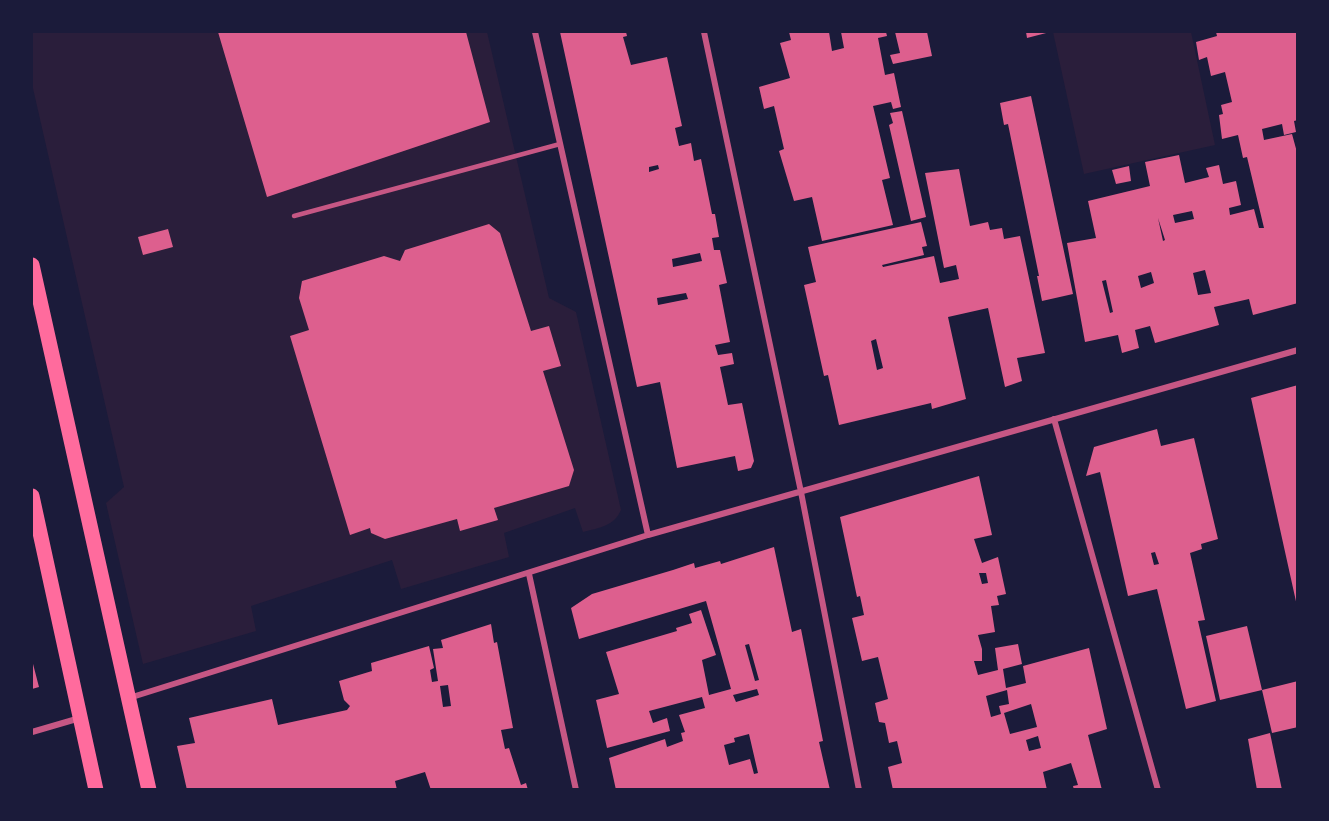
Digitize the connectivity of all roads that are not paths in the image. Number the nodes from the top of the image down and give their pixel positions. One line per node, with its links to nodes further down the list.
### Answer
1 (535, 32): 3 (street)
2 (704, 32): 8 (street)
3 (560, 144): 4 (lane); 10 (street)
4 (294, 216)
5 (32, 265): 12 (main road)
6 (1298, 350): 7 (street)
7 (1054, 419): 8 (street); 19 (street)
8 (801, 492): 10 (street); 18 (street)
9 (32, 496): 13 (main road)
10 (648, 535): 11 (street)
11 (529, 574): 12 (street); 17 (street)
12 (128, 699): 16 (main road)
13 (80, 718): 14 (street); 15 (main road)
14 (32, 732)
15 (96, 789)
16 (148, 789)
17 (576, 789)
18 (859, 789)
19 (1158, 789)

